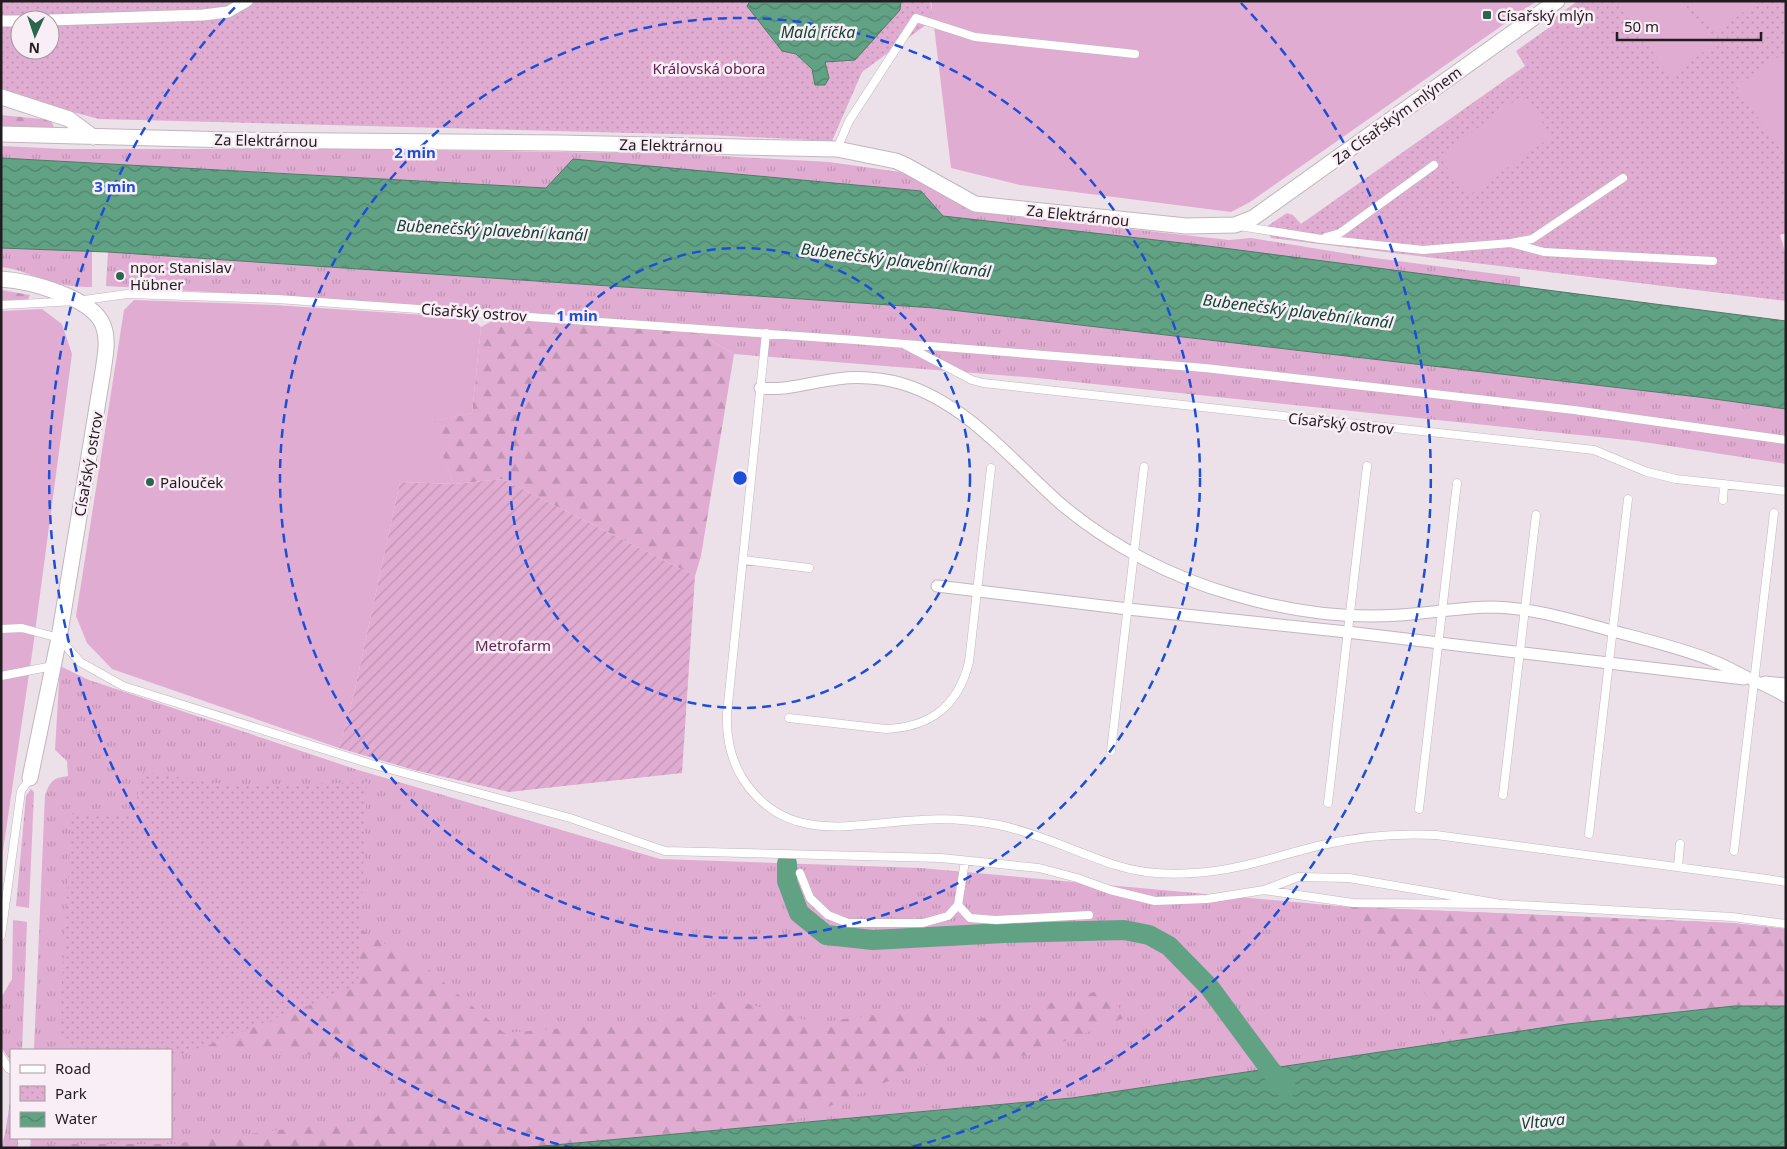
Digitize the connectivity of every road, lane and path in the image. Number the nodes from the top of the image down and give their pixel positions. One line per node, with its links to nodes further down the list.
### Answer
1 (247, 1): 3 (street)
2 (1557, 1): 11 (street, Za Císařským mlýnem)
3 (60, 20)
4 (1135, 54): 8 (lane)
5 (1, 97): 7 (street)
6 (1, 134): 7 (street, Za Elektrárnou)
7 (93, 137): 8 (street, Za Elektrárnou)
8 (836, 149): 11 (street, Za Elektrárnou)
9 (1434, 165): 12 (lane)
10 (1623, 178): 13 (lane)
11 (1235, 225): 12 (lane)
12 (1321, 239): 13 (lane)
13 (1511, 243): 14 (lane)
14 (1713, 261)
15 (1, 279): 16 (street, Císařský ostrov)
16 (77, 301): 17 (lane); 18 (lane, Císařský ostrov); 44 (street, Císařský ostrov)
17 (1, 305)
18 (766, 333): 19 (lane, Císařský ostrov); 20 (lane)
19 (901, 344): 21 (lane, Císařský ostrov); 26 (lane, Císařský ostrov)
20 (760, 388): 32 (street); 33 (lane)
21 (1786, 440)
22 (1367, 466): 40 (lane)
23 (1144, 467): 32 (lane)
24 (992, 468): 36 (lane)
25 (1457, 482): 39 (lane)
26 (1724, 484): 27 (lane, Císařský ostrov); 29 (lane)
27 (1786, 491)
28 (1628, 499): 42 (lane)
29 (1723, 500)
30 (1774, 513): 50 (lane)
31 (1536, 515): 38 (lane)
32 (1134, 553): 37 (lane); 40 (street)
33 (743, 560): 34 (lane); 63 (lane)
34 (809, 568)
35 (938, 586): 36 (street)
36 (977, 591): 37 (street); 53 (lane)
37 (1128, 609): 43 (street); 54 (lane)
38 (1525, 610): 39 (street); 42 (street); 46 (lane)
39 (1442, 611): 40 (street); 45 (lane)
40 (1350, 615): 43 (lane)
41 (1, 629): 44 (lane)
42 (1613, 631): 47 (lane); 50 (street)
43 (1347, 632): 45 (street); 57 (lane)
44 (58, 638): 48 (street, Císařský ostrov); 62 (lane)
45 (1438, 642): 46 (street); 58 (lane)
46 (1520, 652): 47 (street); 56 (lane)
47 (1609, 663): 50 (street); 59 (lane)
48 (53, 666): 49 (lane); 55 (street, Císařský ostrov)
49 (1, 676)
50 (1754, 680): 51 (street); 52 (street); 61 (lane)
51 (1786, 684)
52 (1786, 697)
53 (789, 718)
54 (1111, 751)
55 (30, 778): 71 (lane)
56 (1503, 796)
57 (1328, 803)
58 (1419, 809)
59 (1589, 834)
60 (1680, 844): 63 (lane)
61 (1734, 851)
62 (965, 860): 66 (lane); 68 (lane)
63 (1678, 867): 65 (lane)
64 (800, 873): 68 (lane)
65 (1786, 882)
66 (1264, 890): 67 (lane); 67 (lane)
67 (1501, 904): 70 (lane)
68 (958, 905): 69 (lane)
69 (1089, 915)
70 (1786, 924)
71 (1, 936)
72 (1, 1056): 73 (lane)
73 (10, 1069)

